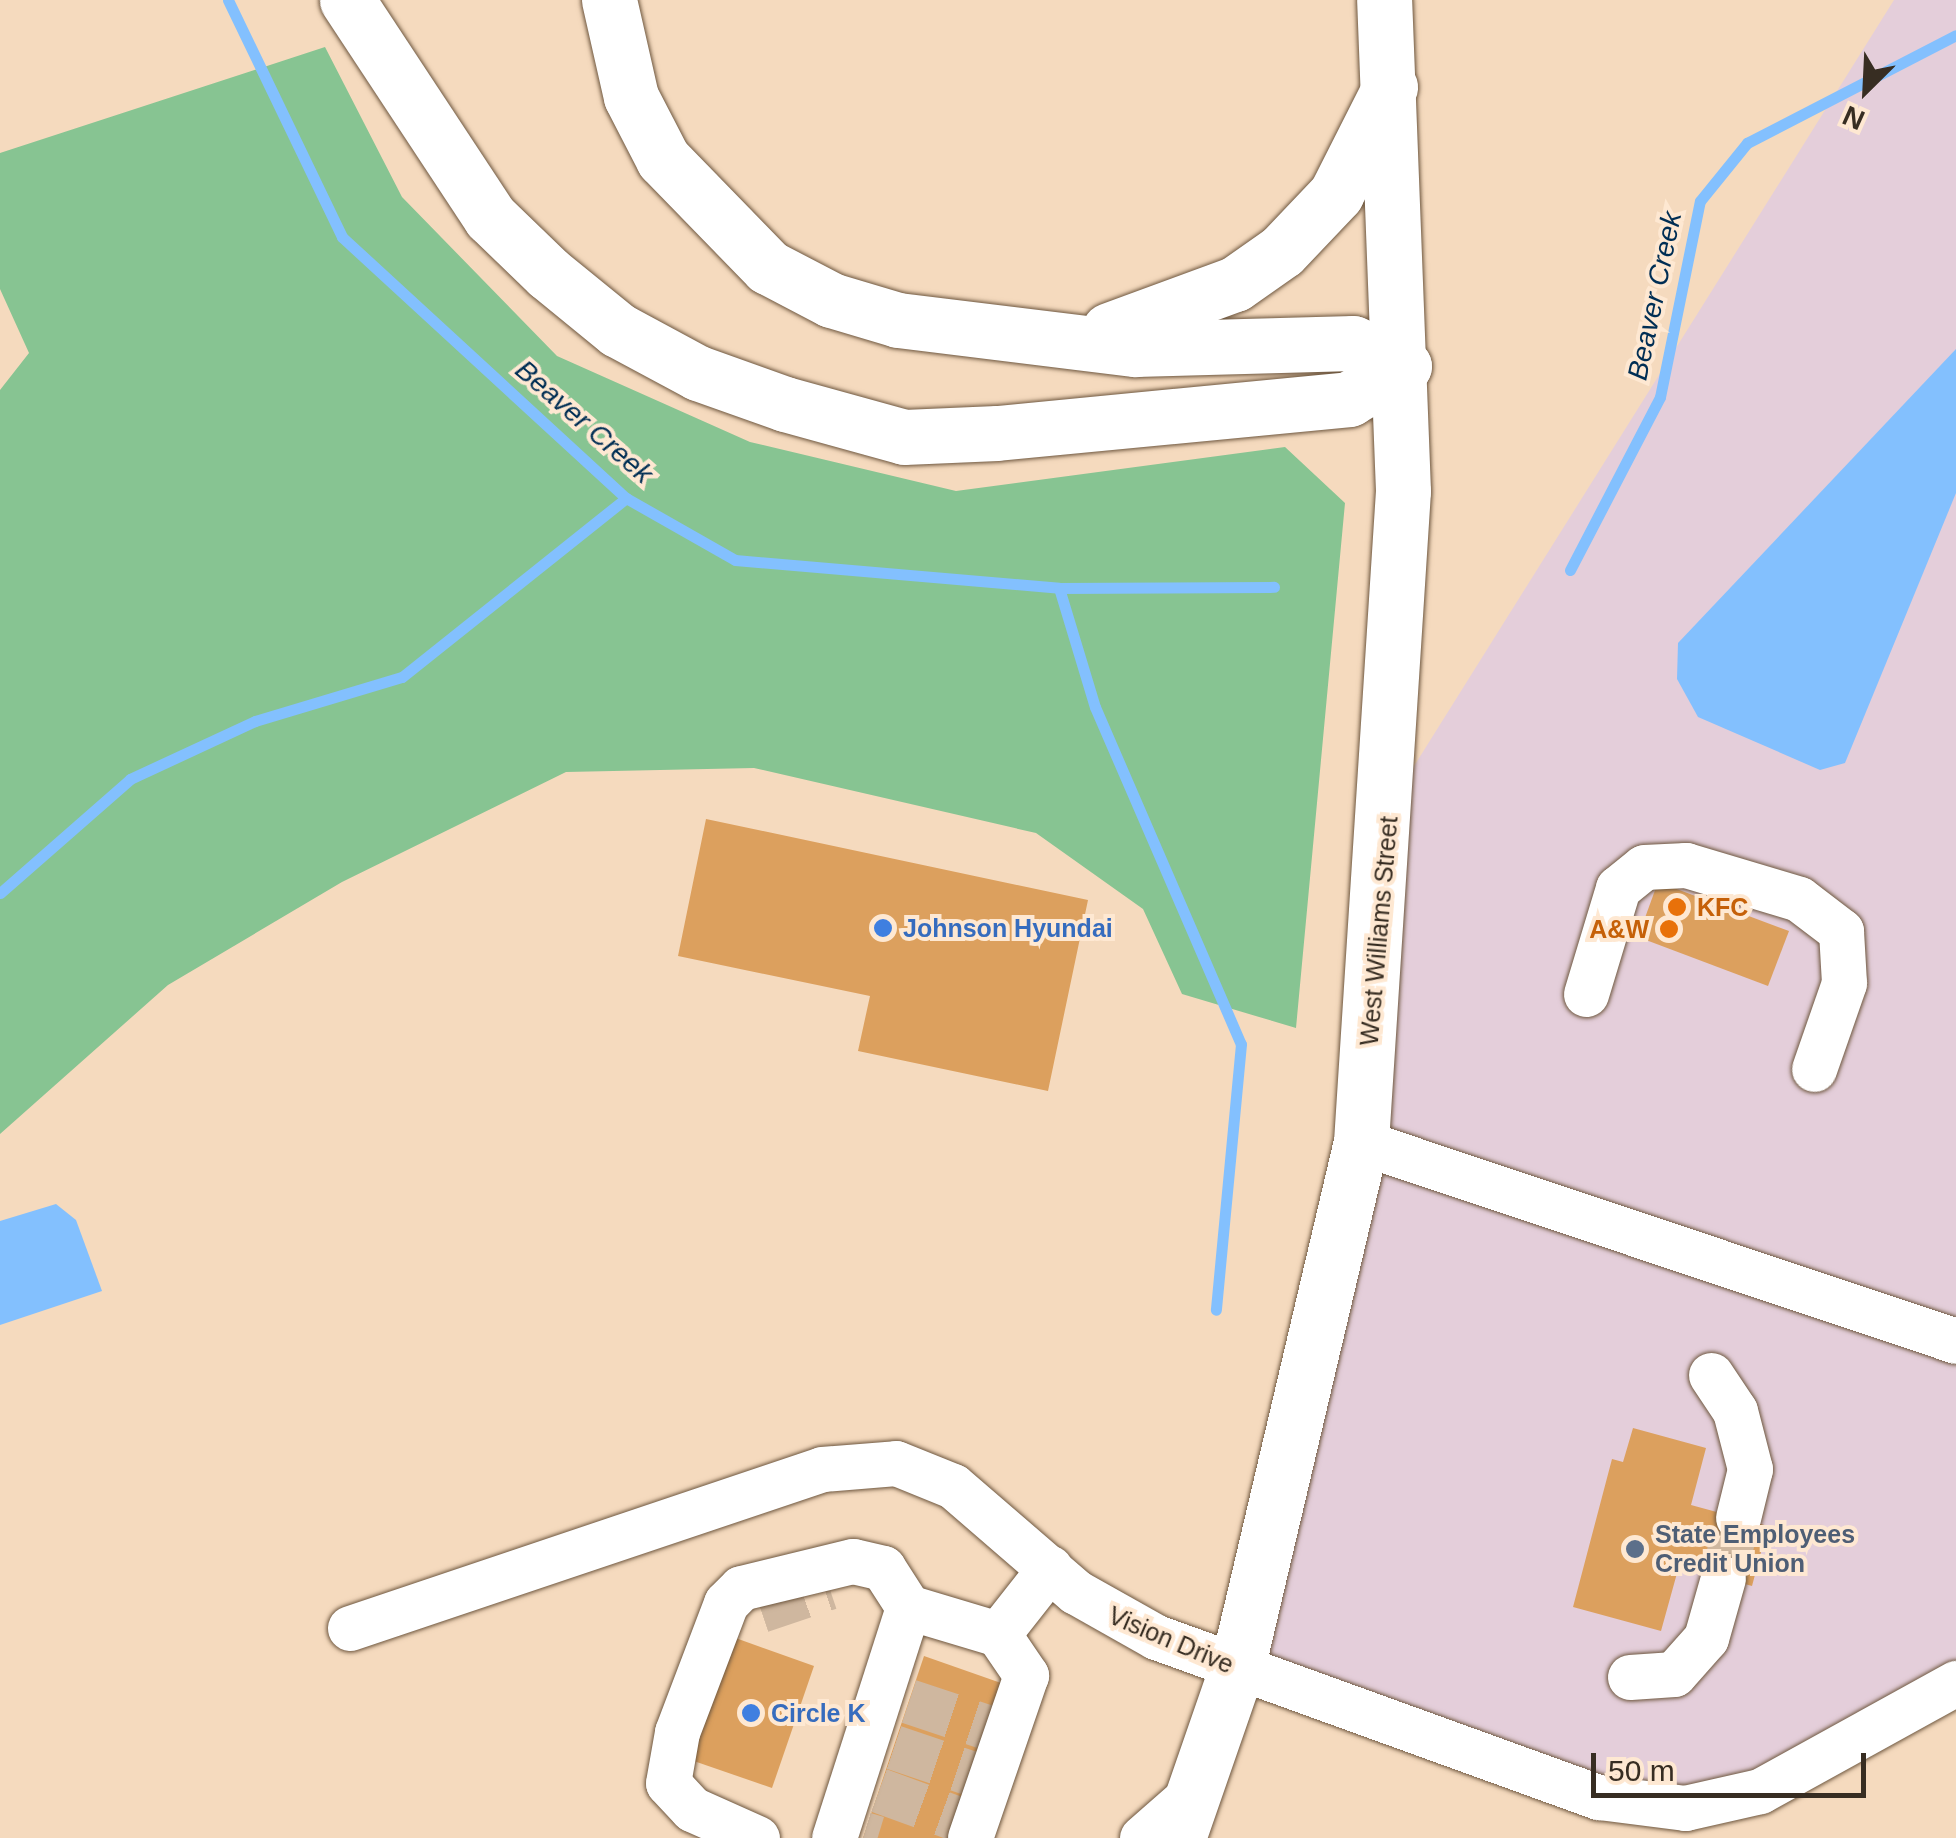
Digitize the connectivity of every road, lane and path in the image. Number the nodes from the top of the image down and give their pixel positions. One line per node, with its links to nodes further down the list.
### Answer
1 (348, 0): 6 (main road)
2 (608, 0): 5 (main road)
3 (1384, 0): 4 (main road, West Williams Street)
4 (1390, 87): 5 (main road); 6 (main road, West Williams Street)
5 (1092, 337): 6 (main road)
6 (1404, 366): 9 (main road, West Williams Street)
7 (1586, 994): 8 (street)
8 (1814, 1070)
9 (1361, 1142): 10 (street); 22 (main road, West Williams Street)
10 (1956, 1341)
11 (1711, 1374): 12 (street)
12 (1738, 1518)
13 (883, 1568): 16 (street); 17 (street); 19 (street)
14 (1050, 1568): 20 (street, Vision Drive); 21 (street); 22 (street, Vision Drive)
15 (1723, 1578): 23 (street)
16 (830, 1587)
17 (908, 1606): 21 (street); 27 (street)
18 (761, 1610): 19 (street)
19 (715, 1626): 28 (street)
20 (350, 1628)
21 (998, 1634): 26 (street)
22 (1237, 1668): 24 (street, Vision Drive); 25 (main road, West Williams Street)
23 (1630, 1677)
24 (1956, 1683)
25 (1186, 1816): 29 (street)
26 (976, 1830)
27 (845, 1832)
28 (757, 1838)
29 (1142, 1838)

